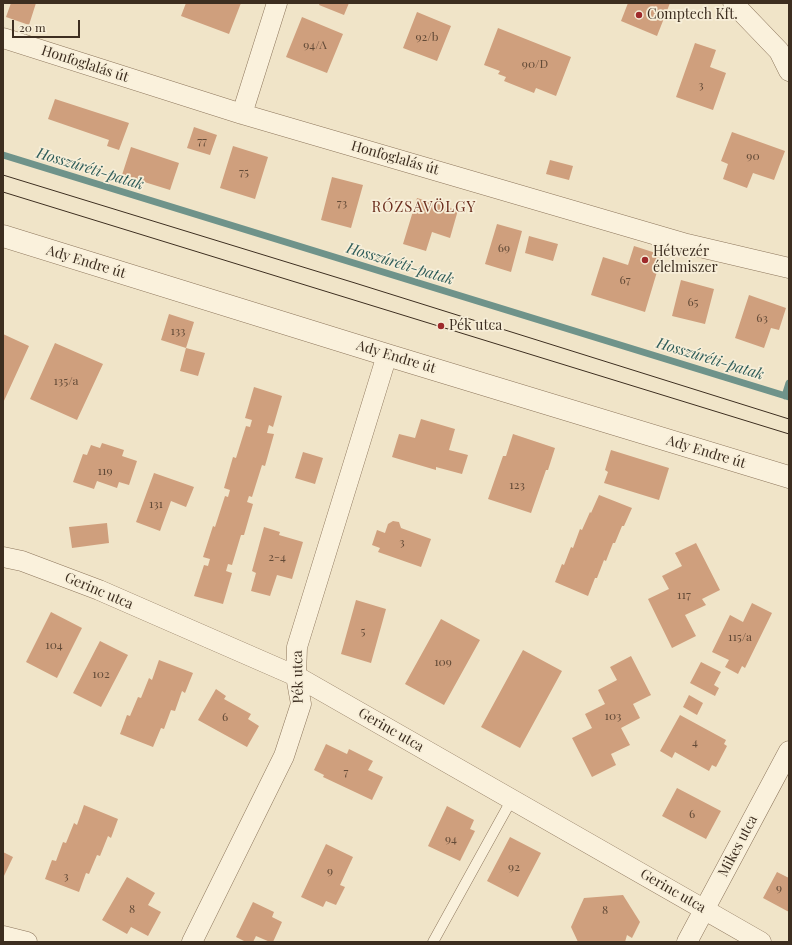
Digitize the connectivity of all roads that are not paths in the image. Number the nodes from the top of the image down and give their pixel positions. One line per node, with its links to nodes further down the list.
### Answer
1 (277, 3): 6 (street)
2 (733, 3): 4 (street)
3 (3, 38): 6 (street, Honfoglalás út)
4 (784, 53): 5 (street)
5 (789, 71)
6 (242, 114): 8 (street, Honfoglalás út)
7 (3, 236): 9 (street, Ady Endre út)
8 (789, 268)
9 (387, 355): 10 (street, Ady Endre út); 12 (street, Pék utca)
10 (789, 477)
11 (3, 557): 12 (street, Gerinc utca)
12 (296, 676): 14 (street, Gerinc utca); 18 (street, Pék utca)
13 (789, 751): 15 (street, Mikes utca)
14 (512, 799): 15 (street, Gerinc utca); 19 (lane)
15 (704, 909): 20 (street, Mikes utca); 21 (street, Gerinc utca)
16 (3, 936): 17 (street)
17 (28, 942)
18 (192, 942)
19 (433, 942)
20 (687, 942)
21 (761, 942)

